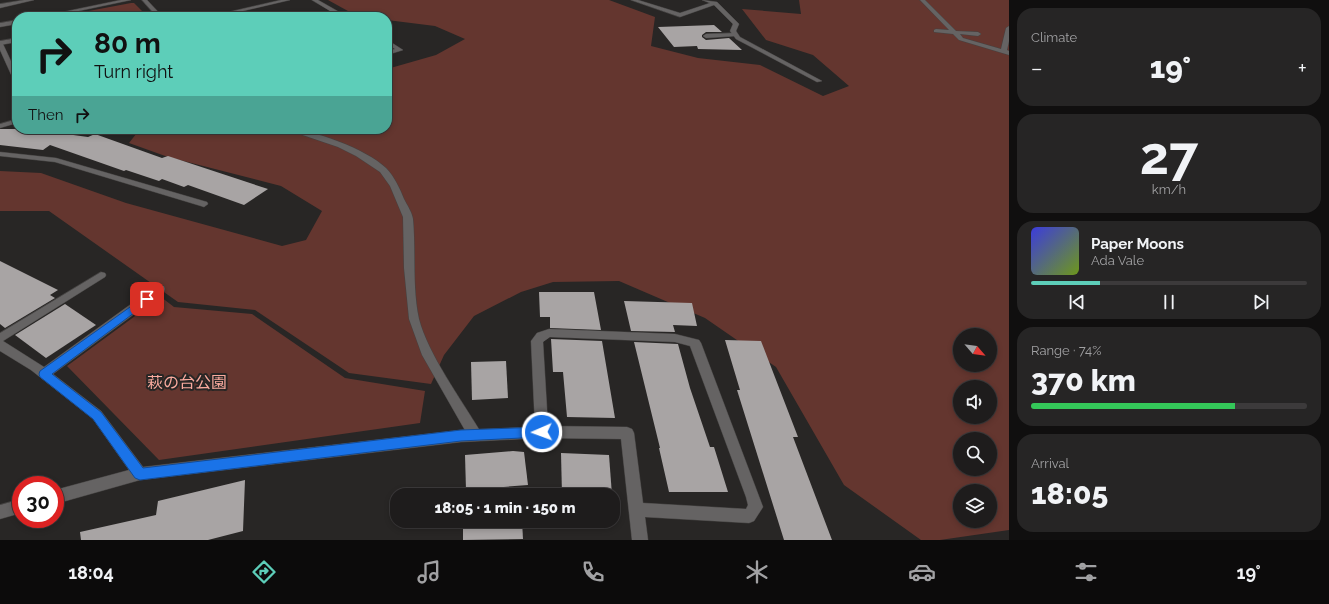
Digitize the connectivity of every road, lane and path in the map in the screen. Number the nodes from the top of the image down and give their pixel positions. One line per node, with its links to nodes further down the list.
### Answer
1 (32, 0): 10 (street)
2 (129, 0): 12 (street)
3 (144, 0): 13 (street)
4 (288, 0): 14 (street)
5 (314, 0): 11 (street)
6 (633, 0): 9 (street)
7 (704, 0): 9 (street)
8 (922, 0): 20 (street)
9 (714, 2): 22 (street)
10 (0, 6)
11 (336, 11): 15 (street)
12 (68, 12)
13 (155, 12)
14 (233, 12)
15 (332, 12)
16 (12, 23): 17 (street)
17 (0, 25)
18 (1009, 28): 28 (street)
19 (936, 31): 20 (street)
20 (954, 32): 21 (street); 28 (street)
21 (978, 34)
22 (734, 35): 23 (street); 32 (street)
23 (706, 36)
24 (12, 41): 25 (street)
25 (0, 44): 30 (street)
26 (392, 45): 27 (street)
27 (392, 52)
28 (1006, 52)
29 (12, 60): 30 (street)
30 (8, 61): 31 (street)
31 (12, 70)
32 (819, 81)
33 (12, 122): 34 (street)
34 (0, 126)
35 (305, 134): 44 (street)
36 (0, 154): 37 (street)
37 (204, 204)
38 (101, 276): 40 (street)
39 (160, 289): 42 (street)
40 (0, 338)
41 (0, 345): 42 (street)
42 (44, 374): 45 (street)
43 (542, 432): 44 (street); 48 (street); 48 (street)
44 (476, 435): 45 (street)
45 (140, 474): 46 (street)
46 (64, 495)
47 (12, 509): 49 (street)
48 (637, 510): 50 (street)
49 (0, 512)
50 (640, 540)

